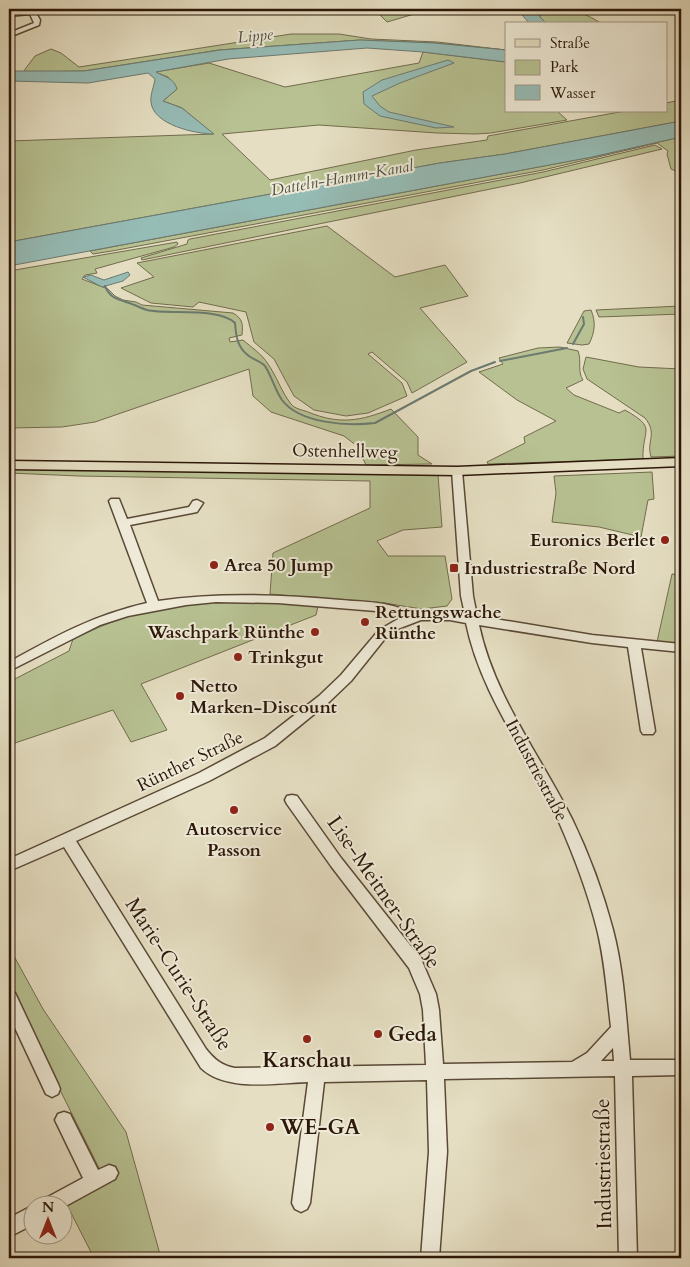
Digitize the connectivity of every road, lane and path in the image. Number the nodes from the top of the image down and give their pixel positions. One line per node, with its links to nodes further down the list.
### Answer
1 (56, 9): 2 (street)
2 (32, 12): 3 (street); 4 (street)
3 (9, 14)
4 (9, 35)
5 (681, 462): 7 (main road, Ostenhellweg)
6 (9, 465): 7 (main road, Ostenhellweg)
7 (457, 471): 13 (street, Industriestraße)
8 (115, 501): 10 (street)
9 (197, 503): 10 (street)
10 (124, 523): 11 (street)
11 (154, 605): 12 (street); 16 (street)
12 (409, 619): 13 (street, Rünther Straße); 19 (street, Rünther Straße)
13 (471, 619): 14 (street, Rünther Straße); 23 (street, Industriestraße)
14 (634, 645): 15 (street, Rünther Straße); 17 (street)
15 (681, 648)
16 (9, 667)
17 (648, 731)
18 (292, 800): 27 (street, Lise-Meitner-Straße)
19 (67, 839): 20 (street, Rünther Straße); 28 (street, Marie-Curie-Straße)
20 (9, 865)
21 (9, 998): 22 (street)
22 (13, 1019): 29 (street)
23 (620, 1028): 25 (street, Industriestraße); 26 (street)
24 (681, 1067): 25 (street)
25 (623, 1068): 26 (street, Marie-Curie-Straße); 36 (street, Industriestraße)
26 (574, 1069): 27 (street, Marie-Curie-Straße)
27 (435, 1073): 28 (street, Marie-Curie-Straße); 35 (street, Lise-Meitner-Straße)
28 (317, 1074): 32 (street)
29 (52, 1089)
30 (64, 1120): 31 (street)
31 (71, 1194)
32 (301, 1203)
33 (22, 1221): 34 (street)
34 (9, 1228)
35 (430, 1258)
36 (628, 1258)

